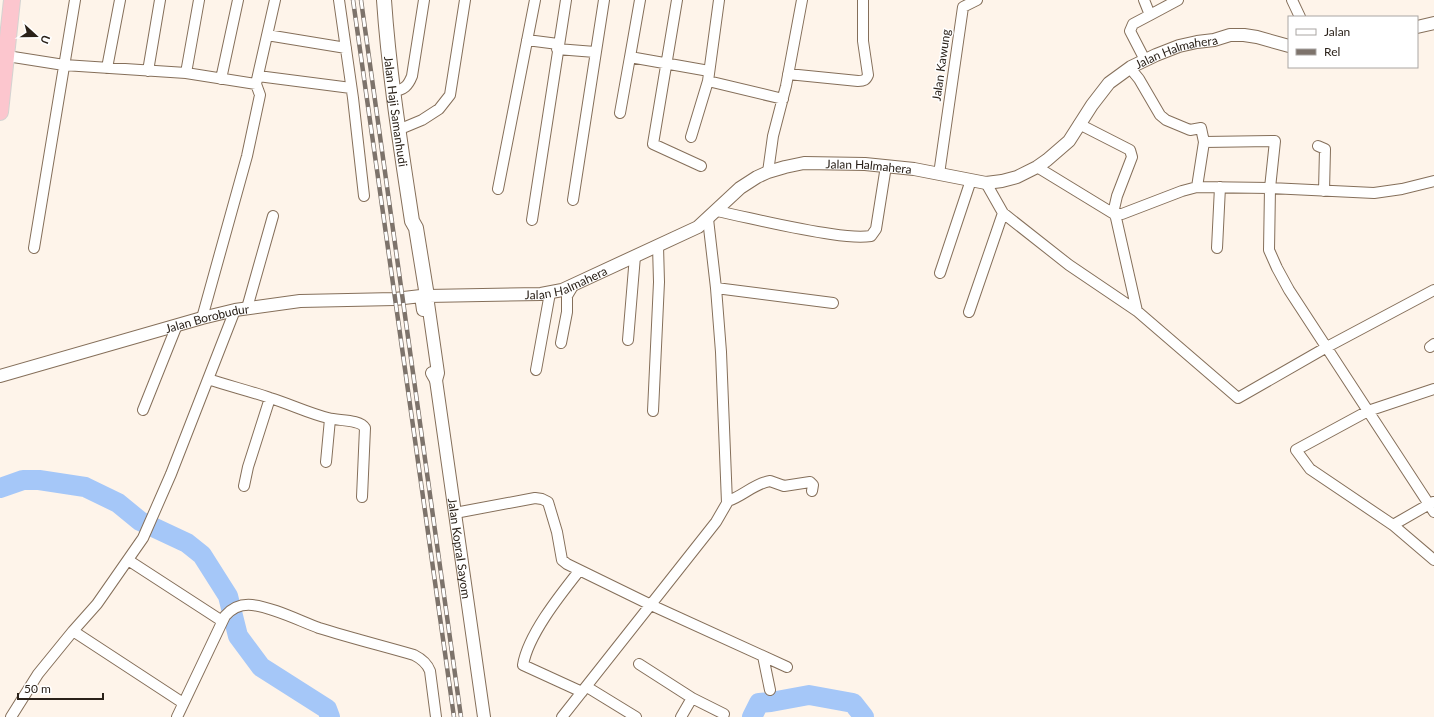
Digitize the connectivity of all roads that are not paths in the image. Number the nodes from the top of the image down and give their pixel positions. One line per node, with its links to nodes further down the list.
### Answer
1 (12, 0): 36 (highway)
2 (75, 0): 38 (street)
3 (120, 0): 40 (street)
4 (160, 0): 41 (street)
5 (199, 0): 42 (street)
6 (238, 0): 45 (street)
7 (275, 0): 29 (street)
8 (339, 0): 33 (street)
9 (384, 0): 48 (main road, Jalan Haji Samanhudi)
10 (424, 0): 48 (street)
11 (465, 0): 53 (street)
12 (535, 0): 30 (street)
13 (566, 0): 31 (street)
14 (604, 0): 34 (street)
15 (640, 0): 35 (street)
16 (677, 0): 37 (street)
17 (719, 0): 44 (street)
18 (802, 0): 43 (street)
19 (863, 0): 43 (street)
20 (977, 0): 24 (street, Jalan Kawung)
21 (1144, 0): 25 (street)
22 (1178, 0): 25 (street)
23 (1292, 0): 26 (street)
24 (964, 3): 61 (street, Jalan Kawung)
25 (1150, 15): 39 (street)
26 (1300, 16)
27 (1434, 23): 28 (street)
28 (1418, 28)
29 (267, 35): 33 (street); 46 (street)
30 (527, 40): 31 (street); 68 (street)
31 (558, 46): 34 (street); 76 (street)
32 (1288, 46): 39 (street, Jalan Halmahera)
33 (346, 48): 47 (street)
34 (595, 52): 71 (street)
35 (630, 57): 37 (street); 51 (street)
36 (4, 61): 38 (street); 50 (highway)
37 (666, 64): 44 (street); 57 (street)
38 (64, 65): 40 (street); 78 (street)
39 (1137, 65): 52 (street, Jalan Halmahera); 55 (street)
40 (107, 68): 41 (street)
41 (148, 71): 42 (street)
42 (186, 73): 45 (street)
43 (788, 74): 49 (street)
44 (709, 76): 49 (street); 54 (street)
45 (221, 79): 46 (street)
46 (257, 80): 47 (street); 91 (street)
47 (351, 88): 70 (street)
48 (393, 91): 53 (main road, Jalan Haji Samanhudi)
49 (783, 99): 60 (street)
50 (0, 112)
51 (620, 113)
52 (1079, 124): 59 (street, Jalan Halmahera); 73 (street)
53 (398, 130): 86 (main road, Jalan Haji Samanhudi)
54 (691, 137)
55 (1204, 142): 65 (street); 67 (street)
56 (1318, 146): 69 (street)
57 (701, 166)
58 (886, 166): 60 (street, Jalan Halmahera); 61 (street, Jalan Halmahera); 74 (street)
59 (1037, 168): 64 (street, Jalan Halmahera); 73 (street)
60 (768, 172): 74 (street, Jalan Halmahera)
61 (939, 174): 62 (street, Jalan Halmahera)
62 (971, 180): 64 (street, Jalan Halmahera); 81 (street)
63 (1434, 181): 69 (street)
64 (986, 183): 72 (street)
65 (1197, 187): 66 (street); 73 (street)
66 (1220, 187): 67 (street); 79 (street)
67 (1270, 188): 69 (street); 95 (street)
68 (498, 189)
69 (1324, 191)
70 (364, 196)
71 (573, 200)
72 (1002, 213): 89 (street); 90 (street)
73 (1114, 214): 89 (street)
74 (712, 215): 77 (street, Jalan Halmahera); 83 (street)
75 (272, 216): 88 (street)
76 (532, 220)
77 (658, 246): 80 (street, Jalan Halmahera); 103 (street)
78 (34, 248)
79 (1217, 248)
80 (635, 256): 82 (street, Jalan Halmahera); 93 (street)
81 (940, 273)
82 (573, 286): 85 (street, Jalan Halmahera); 94 (street)
83 (716, 288): 87 (street); 109 (street)
84 (1434, 290): 95 (street)
85 (550, 292): 86 (street, Jalan Halmahera); 96 (street)
86 (424, 296): 88 (street, Jalan Borobudur); 111 (street, Jalan Kopral Sayom)
87 (833, 303)
88 (241, 309): 91 (street, Jalan Borobudur); 98 (street)
89 (1137, 311): 95 (street)
90 (969, 312)
91 (202, 318): 92 (street, Jalan Borobudur)
92 (177, 325): 97 (street, Jalan Borobudur); 101 (street)
93 (628, 340)
94 (561, 344)
95 (1327, 347): 102 (street)
96 (536, 370)
97 (0, 376)
98 (208, 379): 100 (street); 113 (street)
99 (1434, 389): 102 (street)
100 (270, 398): 104 (street); 106 (street)
101 (143, 410)
102 (1368, 411): 110 (street); 112 (street)
103 (653, 412)
104 (330, 419): 105 (street); 108 (street)
105 (326, 462)
106 (244, 486)
107 (812, 491): 109 (street)
108 (362, 497)
109 (728, 501): 116 (street)
110 (1432, 506): 112 (street)
111 (455, 513): 115 (street); 127 (street, Jalan Kopral Sayom)
112 (1393, 525): 114 (street)
113 (128, 560): 117 (street); 118 (street)
114 (1434, 560)
115 (579, 571): 116 (street); 122 (street)
116 (651, 605): 119 (street); 122 (street)
117 (222, 621): 125 (street); 130 (street)
118 (73, 631): 125 (street); 128 (street)
119 (762, 656): 121 (street); 123 (street)
120 (639, 664): 124 (street)
121 (787, 667)
122 (584, 690): 131 (street); 132 (street)
123 (770, 690)
124 (692, 698): 126 (street); 133 (street)
125 (184, 704): 129 (street)
126 (724, 714)
127 (486, 716)
128 (11, 717)
129 (177, 717)
130 (436, 717)
131 (562, 717)
132 (636, 717)
133 (680, 717)

